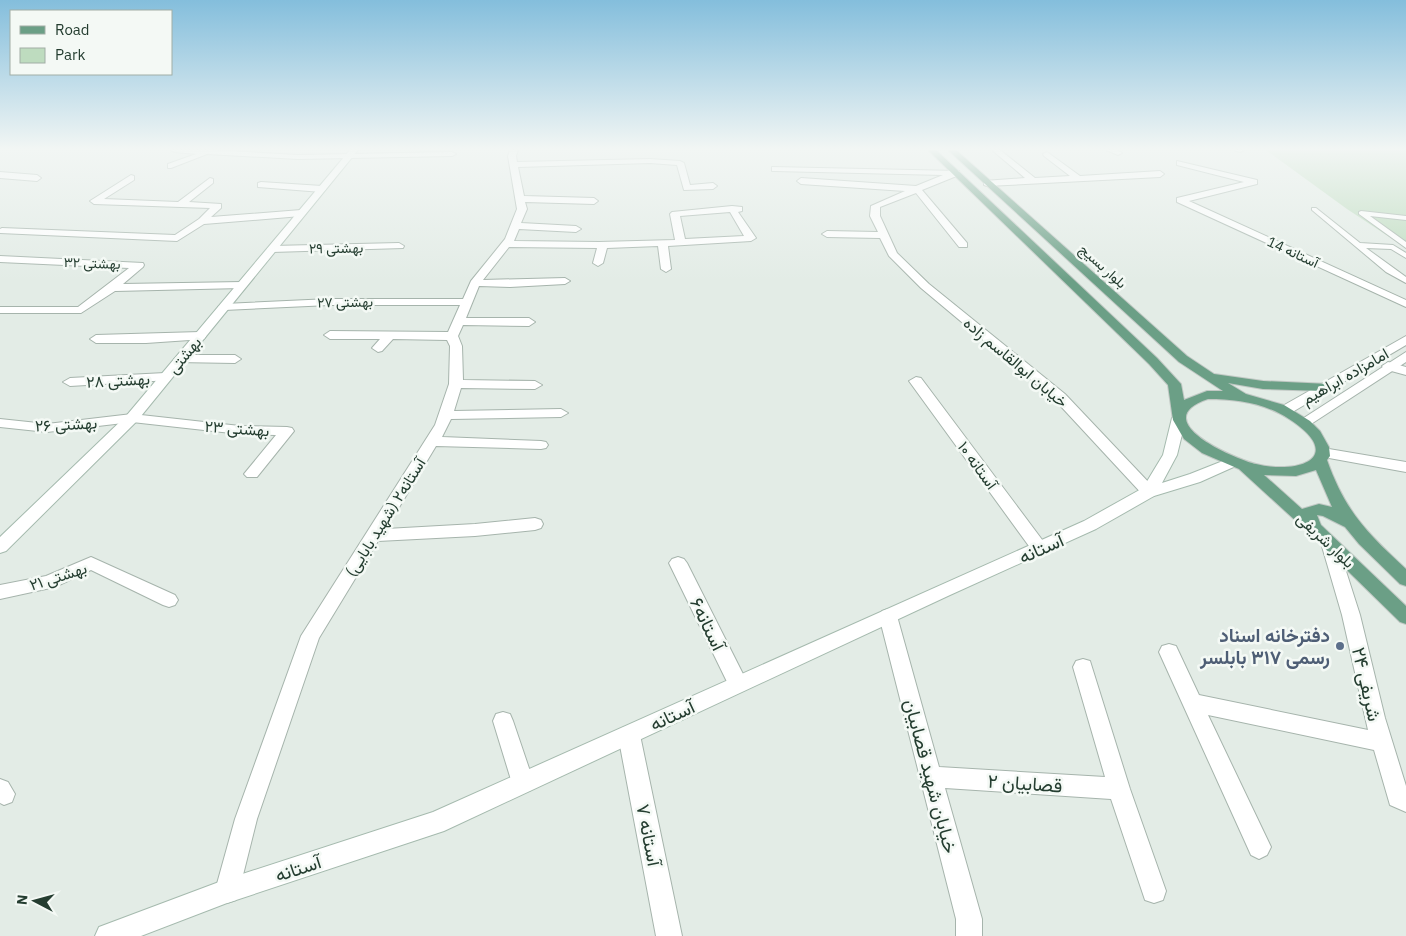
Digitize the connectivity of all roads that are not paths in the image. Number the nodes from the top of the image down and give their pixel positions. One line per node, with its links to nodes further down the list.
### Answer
1 (106, 194): 12 (street)
2 (194, 194): 12 (street)
3 (318, 194): 14 (street, بهشتی)
4 (519, 194): 10 (street)
5 (906, 194): 21 (street, خیابان ابوالقاسم زاده)
6 (921, 194): 25 (street)
7 (978, 194): 68 (main road)
8 (999, 194): 57 (main road, بلوار بسیج)
9 (1206, 194): 41 (street, آستانه 14)
10 (520, 199): 11 (street); 17 (street)
11 (594, 202)
12 (181, 204): 16 (street)
13 (1314, 209): 26 (lane)
14 (301, 213): 16 (street); 30 (street, بهشتی)
15 (1406, 218): 29 (lane)
16 (202, 221): 19 (street)
17 (515, 226): 18 (street); 23 (street)
18 (576, 229)
19 (2, 231)
20 (827, 234): 21 (street)
21 (884, 235): 78 (street, خیابان ابوالقاسم زاده)
22 (681, 243): 22 (street); 24 (street)
23 (506, 244): 28 (street); 37 (street)
24 (663, 244): 28 (street); 34 (street)
25 (963, 245)
26 (1359, 245): 31 (lane); 36 (lane)
27 (399, 246): 30 (street, بهشتی ۲۹)
28 (602, 246): 33 (street)
29 (1406, 246)
30 (272, 249): 38 (street, بهشتی)
31 (1406, 256)
32 (0, 259): 39 (street, بهشتی ۳۲)
33 (598, 262)
34 (666, 269)
35 (565, 281): 37 (street)
36 (1406, 281)
37 (475, 283): 40 (street)
38 (242, 285): 39 (street, بهشتی ۳۲); 42 (street, بهشتی)
39 (112, 288): 43 (street)
40 (467, 302): 42 (street, بهشتی ۲۷); 45 (street)
41 (1406, 304)
42 (224, 307): 48 (street, بهشتی)
43 (0, 310)
44 (529, 322): 45 (street)
45 (455, 328): 47 (street); 61 (street, آستانه۲ (شهید بابایی))
46 (330, 334): 47 (street)
47 (391, 334): 51 (street)
48 (200, 336): 49 (street); 53 (street, بهشتی)
49 (96, 339)
50 (1406, 340): 63 (street, امامزاده ابراهیم)
51 (378, 348)
52 (1406, 356): 55 (street, امامزاده ابراهیم)
53 (180, 359): 54 (street); 58 (street, بهشتی)
54 (235, 359)
55 (1388, 366): 56 (street); 71 (street, امامزاده ابراهیم)
56 (1406, 371)
57 (1208, 375): 63 (main road); 64 (main road, بلوار بسیج)
58 (166, 377): 60 (street, بهشتی ۲۸); 69 (street, بهشتی)
59 (916, 380): 85 (street, آستانه ۱۰)
60 (70, 382)
61 (456, 384): 62 (street); 67 (street, آستانه۲ (شهید بابایی))
62 (535, 385)
63 (1324, 387): 65 (street, امامزاده ابراهیم)
64 (1241, 397): 65 (main road, بلوار شریفی); 68 (main road)
65 (1284, 411): 71 (main road, بلوار شریفی)
66 (561, 413): 67 (street)
67 (446, 414): 72 (street, آستانه۲ (شهید بابایی))
68 (1179, 415): 75 (main road); 78 (street)
69 (132, 418): 70 (street, بهشتی ۲۶); 77 (street, بهشتی ۲۳); 84 (street, بهشتی)
70 (0, 423)
71 (1303, 423): 74 (main road, بلوار شریفی)
72 (432, 441): 73 (street); 82 (street, آستانه۲ (شهید بابایی))
73 (541, 445)
74 (1321, 457): 75 (main road); 76 (street); 80 (main road, بلوار شریفی)
75 (1238, 464): 78 (street, آستانه); 81 (main road, بلوار شریفی)
76 (1406, 467)
77 (252, 474)
78 (1149, 492): 85 (street, آستانه)
79 (535, 524): 82 (street)
80 (1350, 524): 81 (main road); 87 (main road, بلوار شریفی)
81 (1314, 528): 83 (main road, بلوار شریفی)
82 (373, 535): 104 (street, آستانه۲ (شهید بابایی))
83 (1329, 543): 91 (main road, بلوار شریفی); 98 (street, شریفی ۲۴)
84 (0, 547)
85 (1040, 549): 90 (street, آستانه)
86 (678, 563): 94 (street, آستانه۶)
87 (1406, 579)
88 (0, 592): 89 (street, بهشتی ۲۱)
89 (169, 600)
90 (888, 616): 94 (street, آستانه); 99 (street, خیابان شهید قصابیان)
91 (1406, 617)
92 (1169, 652): 95 (street)
93 (1083, 667): 101 (street)
94 (738, 684): 97 (street, آستانه)
95 (1192, 702): 98 (street); 103 (street)
96 (502, 721): 100 (street)
97 (628, 734): 100 (street, آستانه); 107 (street, آستانه ۷)
98 (1382, 742): 102 (street, شریفی ۲۴)
99 (931, 777): 101 (street, قصابیان ۲); 108 (street, خیابان شهید قصابیان)
100 (523, 783): 104 (street, آستانه)
101 (1119, 788): 105 (street)
102 (1402, 799)
103 (1259, 847)
104 (227, 890): 106 (street, آستانه)
105 (1154, 892)
106 (108, 936)
107 (669, 936)
108 (969, 936)

